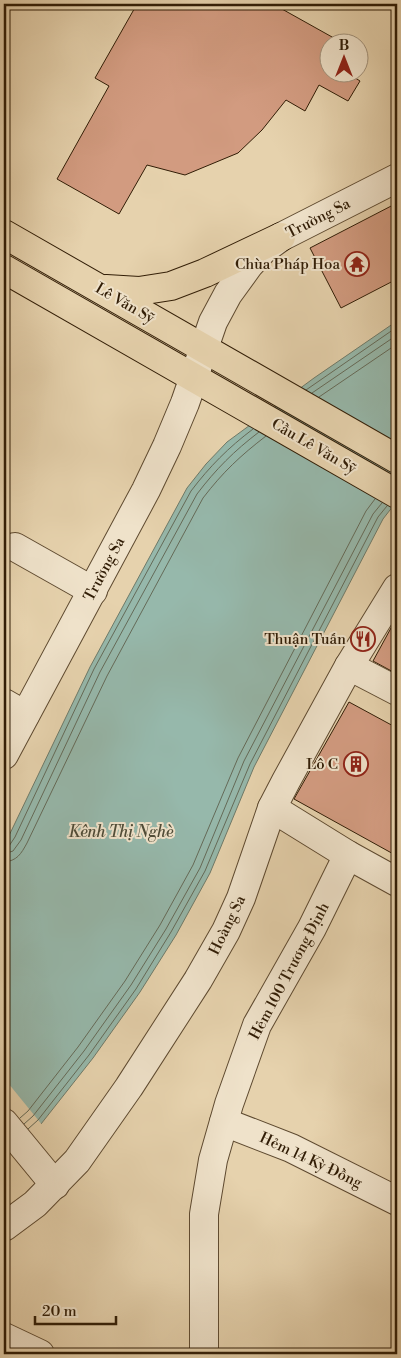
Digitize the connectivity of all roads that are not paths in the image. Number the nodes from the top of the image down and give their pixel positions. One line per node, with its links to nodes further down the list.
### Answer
1 (397, 178): 3 (street, Trường Sa)
2 (4, 234): 5 (main road, Lê Văn Sỹ)
3 (281, 237): 5 (main road); 6 (street, Trường Sa)
4 (4, 268): 8 (main road, Lê Văn Sỹ)
5 (100, 288): 6 (main road, Lê Văn Sỹ)
6 (204, 348): 7 (main road, Lê Văn Sỹ); 8 (street, Trường Sa)
7 (247, 373): 10 (main road, Cầu Lê Văn Sỹ)
8 (194, 378): 9 (main road, Lê Văn Sỹ); 14 (street, Trường Sa)
9 (231, 399): 11 (main road, Cầu Lê Văn Sỹ)
10 (397, 459)
11 (397, 494)
12 (15, 546): 14 (street)
13 (397, 588): 15 (street, Hoàng Sa)
14 (93, 591): 17 (street, Trường Sa)
15 (350, 666): 16 (street); 19 (street, Hoàng Sa)
16 (397, 691)
17 (14, 709): 18 (street, Trường Sa)
18 (4, 755)
19 (272, 808): 20 (street); 24 (street, Hoàng Sa)
20 (348, 855): 21 (street); 22 (street, Hẻm 100 Trương Định)
21 (397, 882)
22 (224, 1122): 25 (street, Hẻm 14 Kỳ Ðồng); 29 (street, Hẻm 100 Trương Định)
23 (4, 1123): 24 (street)
24 (55, 1185): 26 (street, Hoàng Sa)
25 (397, 1201)
26 (4, 1227)
27 (4, 1337): 28 (street)
28 (40, 1354)
29 (204, 1354)

